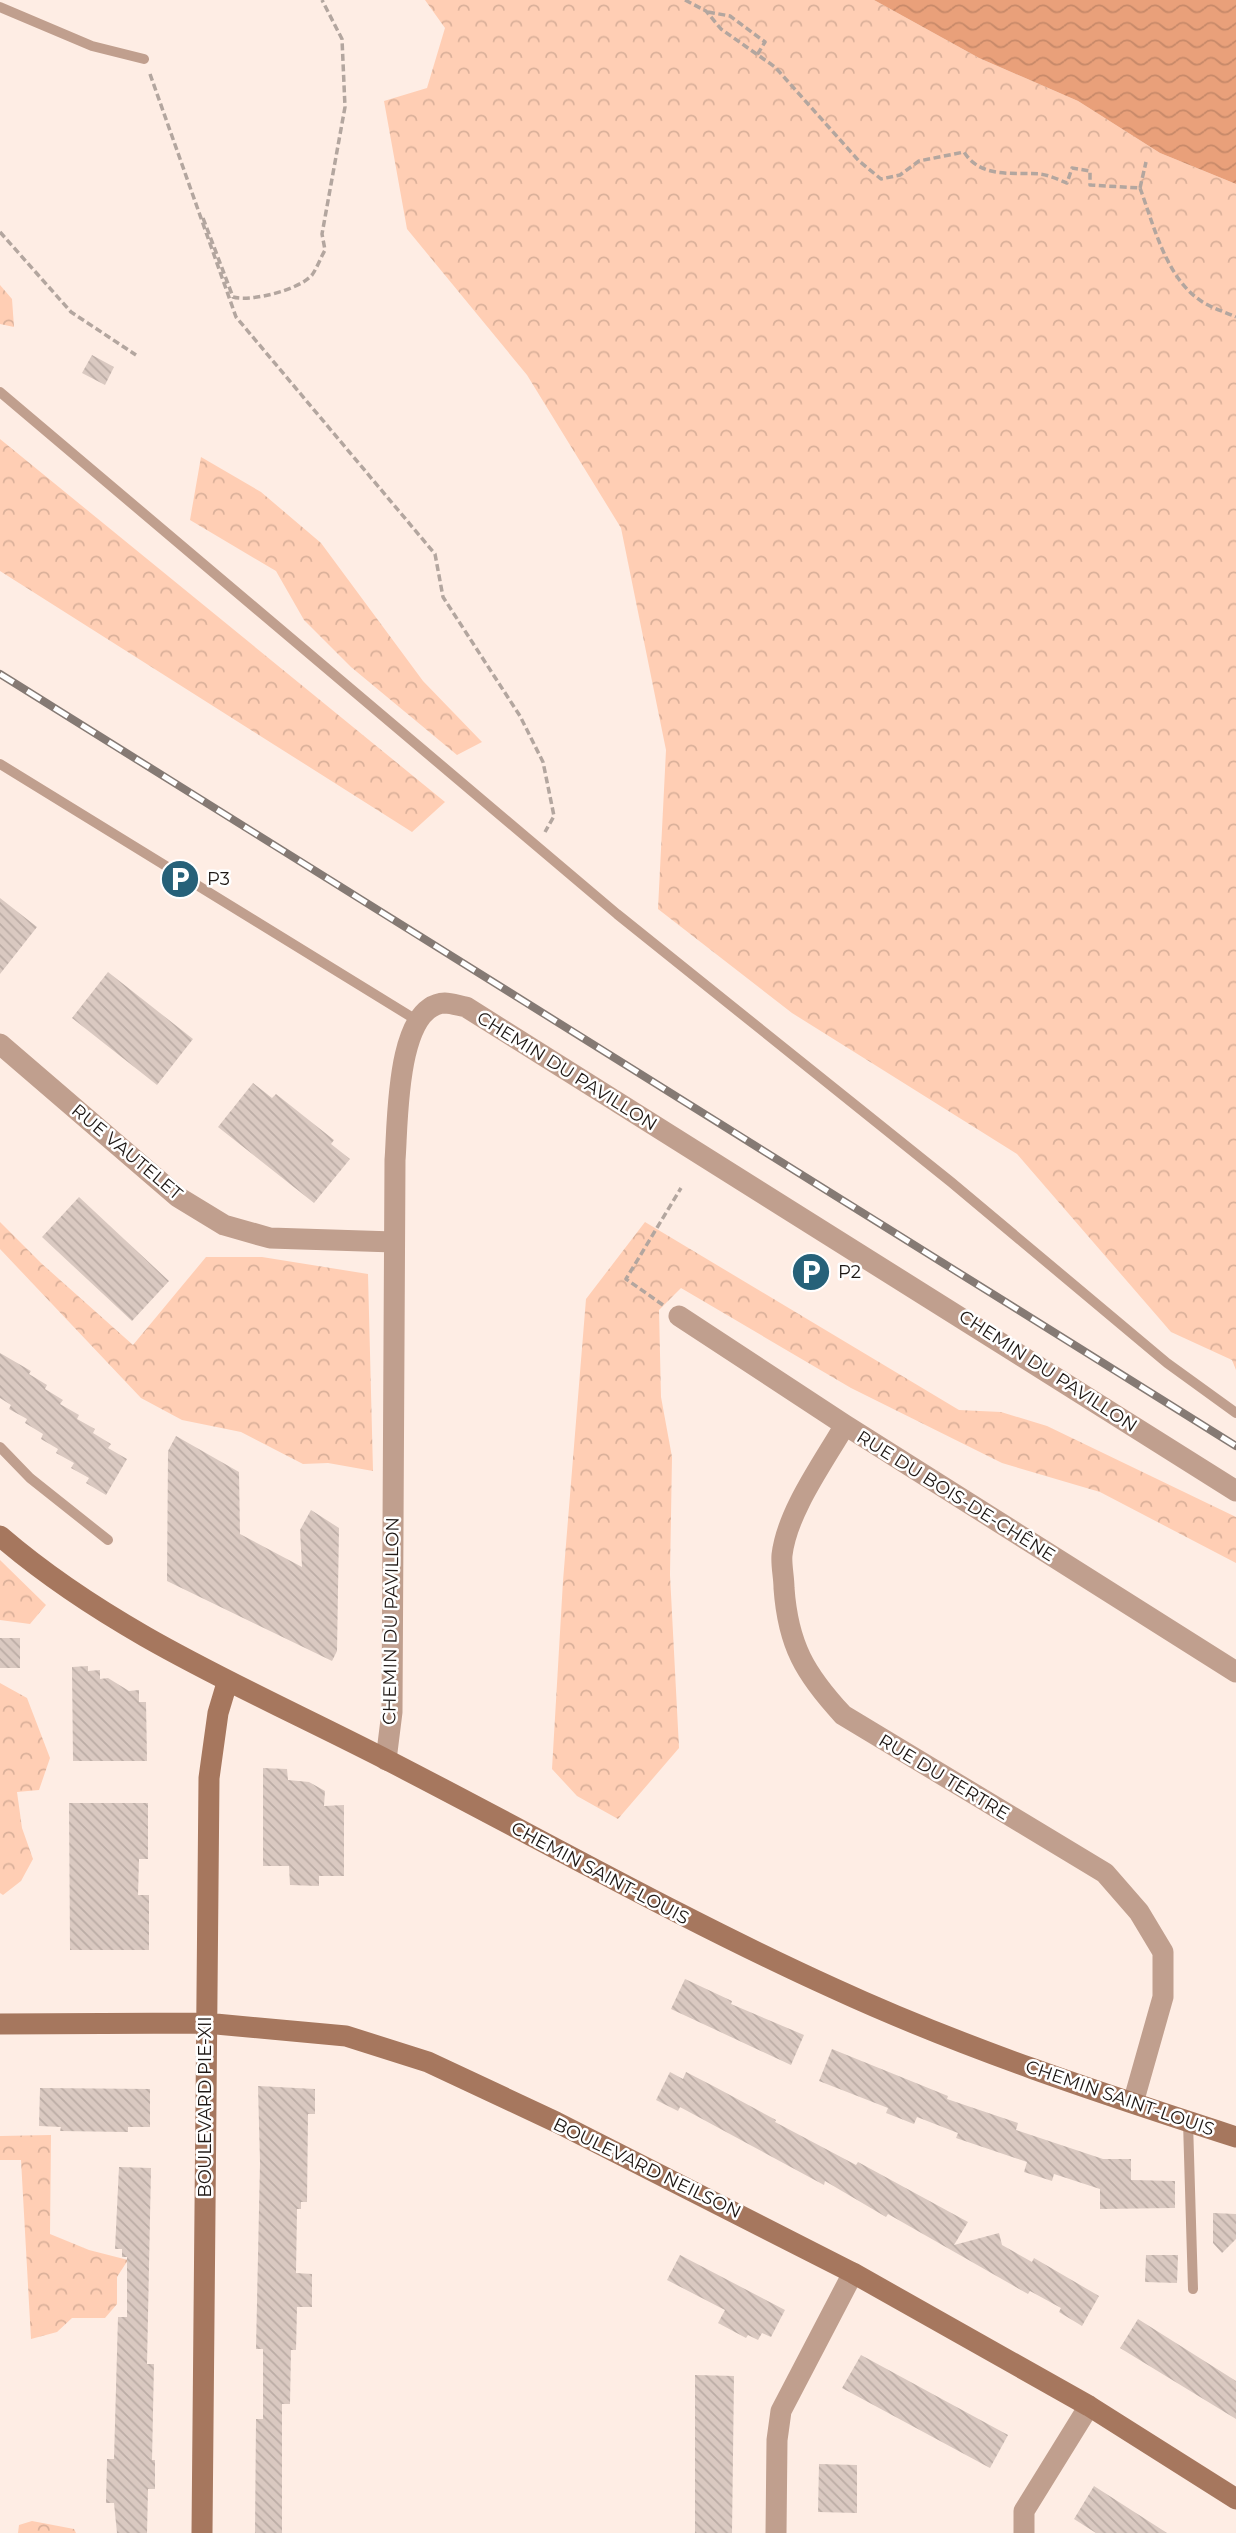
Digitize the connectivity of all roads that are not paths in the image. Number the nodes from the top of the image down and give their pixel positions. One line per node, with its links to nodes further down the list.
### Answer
1 (0, 7): 2 (lane)
2 (144, 59)
3 (0, 392): 9 (lane)
4 (0, 764): 5 (lane)
5 (418, 1021): 7 (street, CHEMIN DU PAVILLON); 12 (street, CHEMIN DU PAVILLON)
6 (0, 1044): 7 (street, RUE VAUTELET)
7 (394, 1242): 17 (street, CHEMIN DU PAVILLON)
8 (679, 1316): 10 (street, RUE DU BOIS-DE-CHÊNE)
9 (1236, 1413)
10 (845, 1426): 15 (street, RUE DU BOIS-DE-CHÊNE); 20 (street, RUE DU TERTRE)
11 (0, 1447): 14 (lane)
12 (1236, 1491)
13 (0, 1536): 16 (street, CHEMIN SAINT-LOUIS)
14 (108, 1540)
15 (1236, 1672)
16 (227, 1683): 17 (street, CHEMIN SAINT-LOUIS); 18 (street, BOULEVARD PIE-XII)
17 (386, 1760): 20 (street, CHEMIN SAINT-LOUIS)
18 (205, 2023): 19 (street, BOULEVARD NEILSON); 23 (street, BOULEVARD NEILSON); 27 (street, BOULEVARD PIE-XII)
19 (0, 2024)
20 (1132, 2103): 21 (street, CHEMIN SAINT-LOUIS)
21 (1188, 2122): 22 (street, CHEMIN SAINT-LOUIS); 24 (lane)
22 (1236, 2137)
23 (853, 2273): 25 (street, BOULEVARD NEILSON); 28 (street)
24 (1193, 2289)
25 (1089, 2406): 26 (street, BOULEVARD NEILSON); 29 (street)
26 (1236, 2499)
27 (202, 2533)
28 (776, 2533)
29 (1024, 2533)

